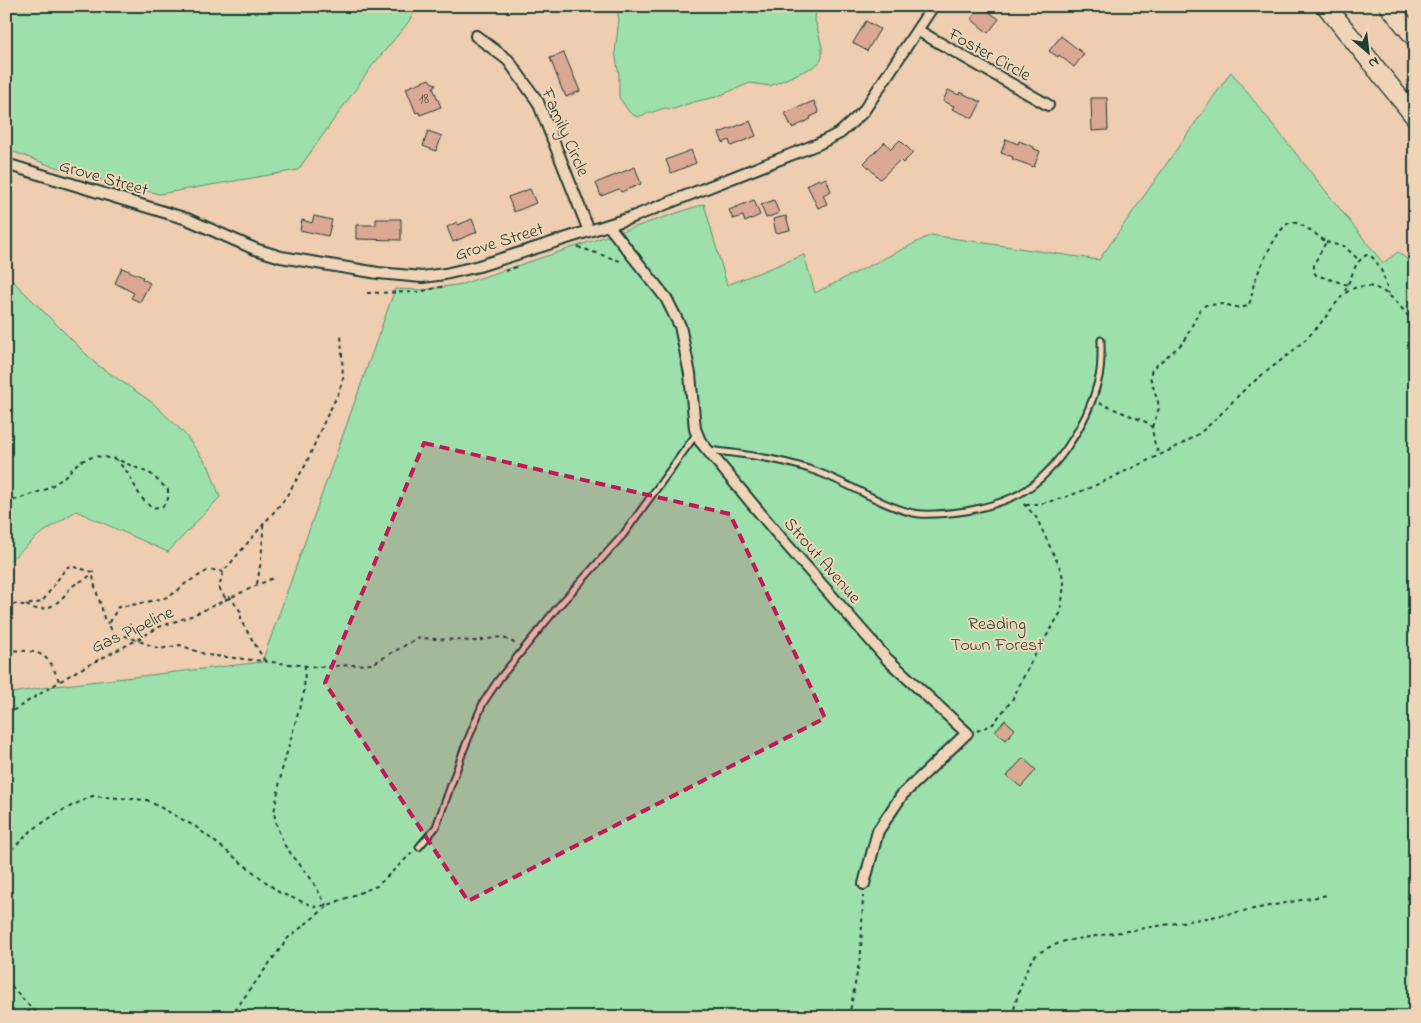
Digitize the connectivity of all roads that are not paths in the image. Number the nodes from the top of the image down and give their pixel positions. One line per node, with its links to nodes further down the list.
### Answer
1 (932, 6): 4 (street, Grove Street)
2 (1326, 6): 8 (highway)
3 (1389, 6): 6 (highway)
4 (917, 30): 7 (street, Foster Circle); 10 (street, Grove Street)
5 (476, 36): 11 (street, Family Circle)
6 (1415, 38)
7 (1048, 105)
8 (1415, 118)
9 (6, 164): 11 (street, Grove Street)
10 (608, 225): 11 (street, Grove Street); 13 (street, Strout Avenue)
11 (589, 231)
12 (1101, 340): 14 (lane)
13 (697, 433): 14 (street, Strout Avenue); 15 (lane)
14 (708, 450): 16 (street, Strout Avenue)
15 (419, 847)
16 (864, 884)

